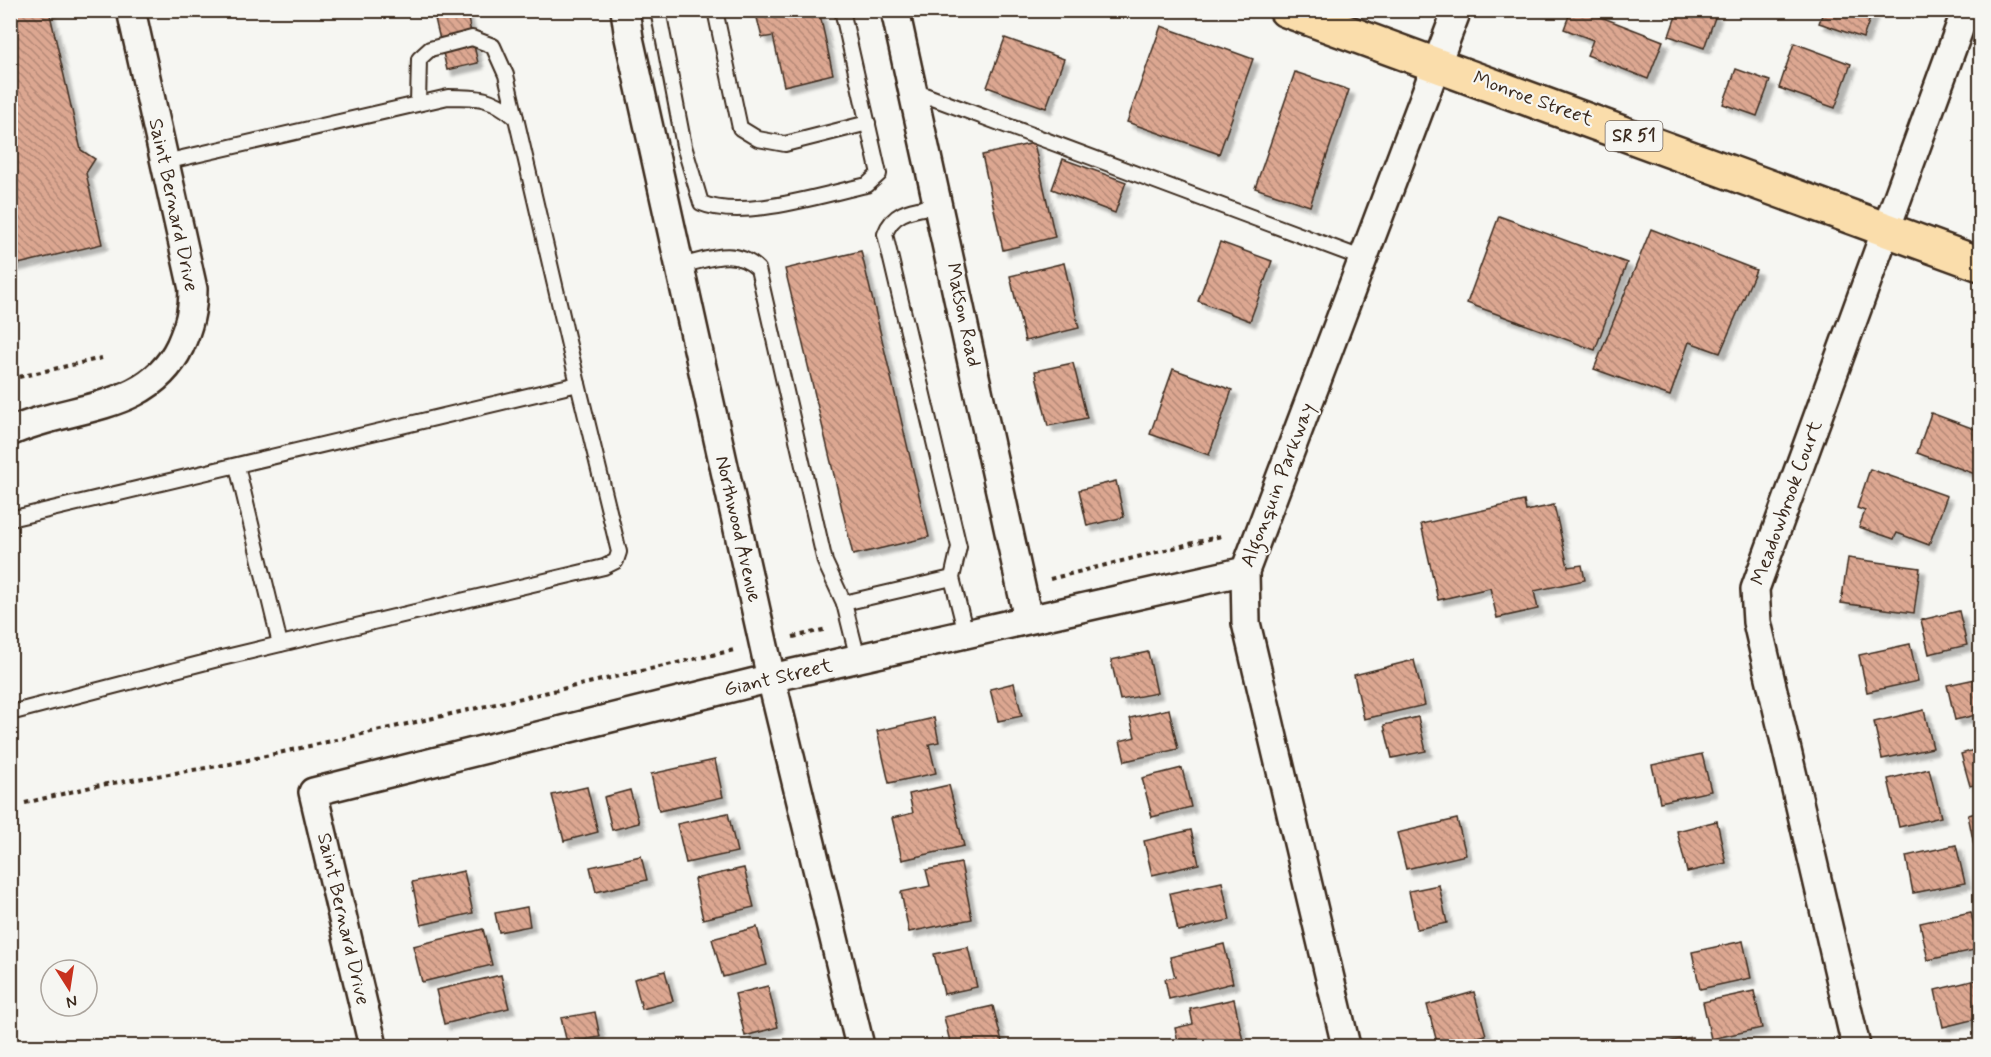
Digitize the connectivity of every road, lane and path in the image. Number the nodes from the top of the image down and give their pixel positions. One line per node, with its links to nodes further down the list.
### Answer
1 (131, 10): 15 (street, Saint Bernard Drive)
2 (625, 10): 20 (street, Northwood Avenue)
3 (658, 10): 14 (lane)
4 (715, 10): 14 (lane)
5 (842, 10): 14 (lane)
6 (896, 10): 11 (street, Matson Road)
7 (1287, 10): 10 (main road, Monroe Street / SR 51)
8 (1457, 10): 10 (street, Algonquin Parkway)
9 (1966, 10): 17 (street, Meadowbrook Court)
10 (1437, 64): 17 (main road, Monroe Street / SR 51); 18 (street, Algonquin Parkway)
11 (914, 91): 16 (street, Matson Road); 18 (lane)
12 (418, 103): 13 (lane); 13 (lane); 15 (lane)
13 (516, 118): 23 (lane)
14 (868, 123)
15 (165, 162): 24 (street, Saint Bernard Drive)
16 (939, 205): 29 (lane); 32 (street, Matson Road)
17 (1888, 229): 19 (main road, Monroe Street / SR 51); 44 (street, Meadowbrook Court)
18 (1364, 259): 28 (street, Algonquin Parkway)
19 (1980, 264)
20 (679, 266): 31 (lane); 37 (street, Northwood Avenue)
21 (102, 358): 22 (path)
22 (10, 379)
23 (578, 384): 25 (lane); 34 (lane)
24 (10, 432)
25 (237, 466): 26 (lane); 34 (lane)
26 (10, 519)
27 (1221, 536): 30 (path)
28 (1245, 570): 32 (street, Giant Street); 43 (street, Algonquin Parkway)
29 (952, 578): 31 (lane); 33 (lane)
30 (1050, 579)
31 (844, 603): 36 (lane)
32 (1028, 619): 33 (street, Giant Street)
33 (966, 634): 36 (street, Giant Street)
34 (280, 644): 38 (lane)
35 (744, 648): 40 (path)
36 (858, 659): 37 (street, Giant Street)
37 (771, 678): 39 (street, Giant Street); 42 (street, Northwood Avenue)
38 (10, 713)
39 (313, 792): 41 (street, Saint Bernard Drive)
40 (25, 803)
41 (373, 1047)
42 (860, 1047)
43 (1346, 1047)
44 (1856, 1047)

